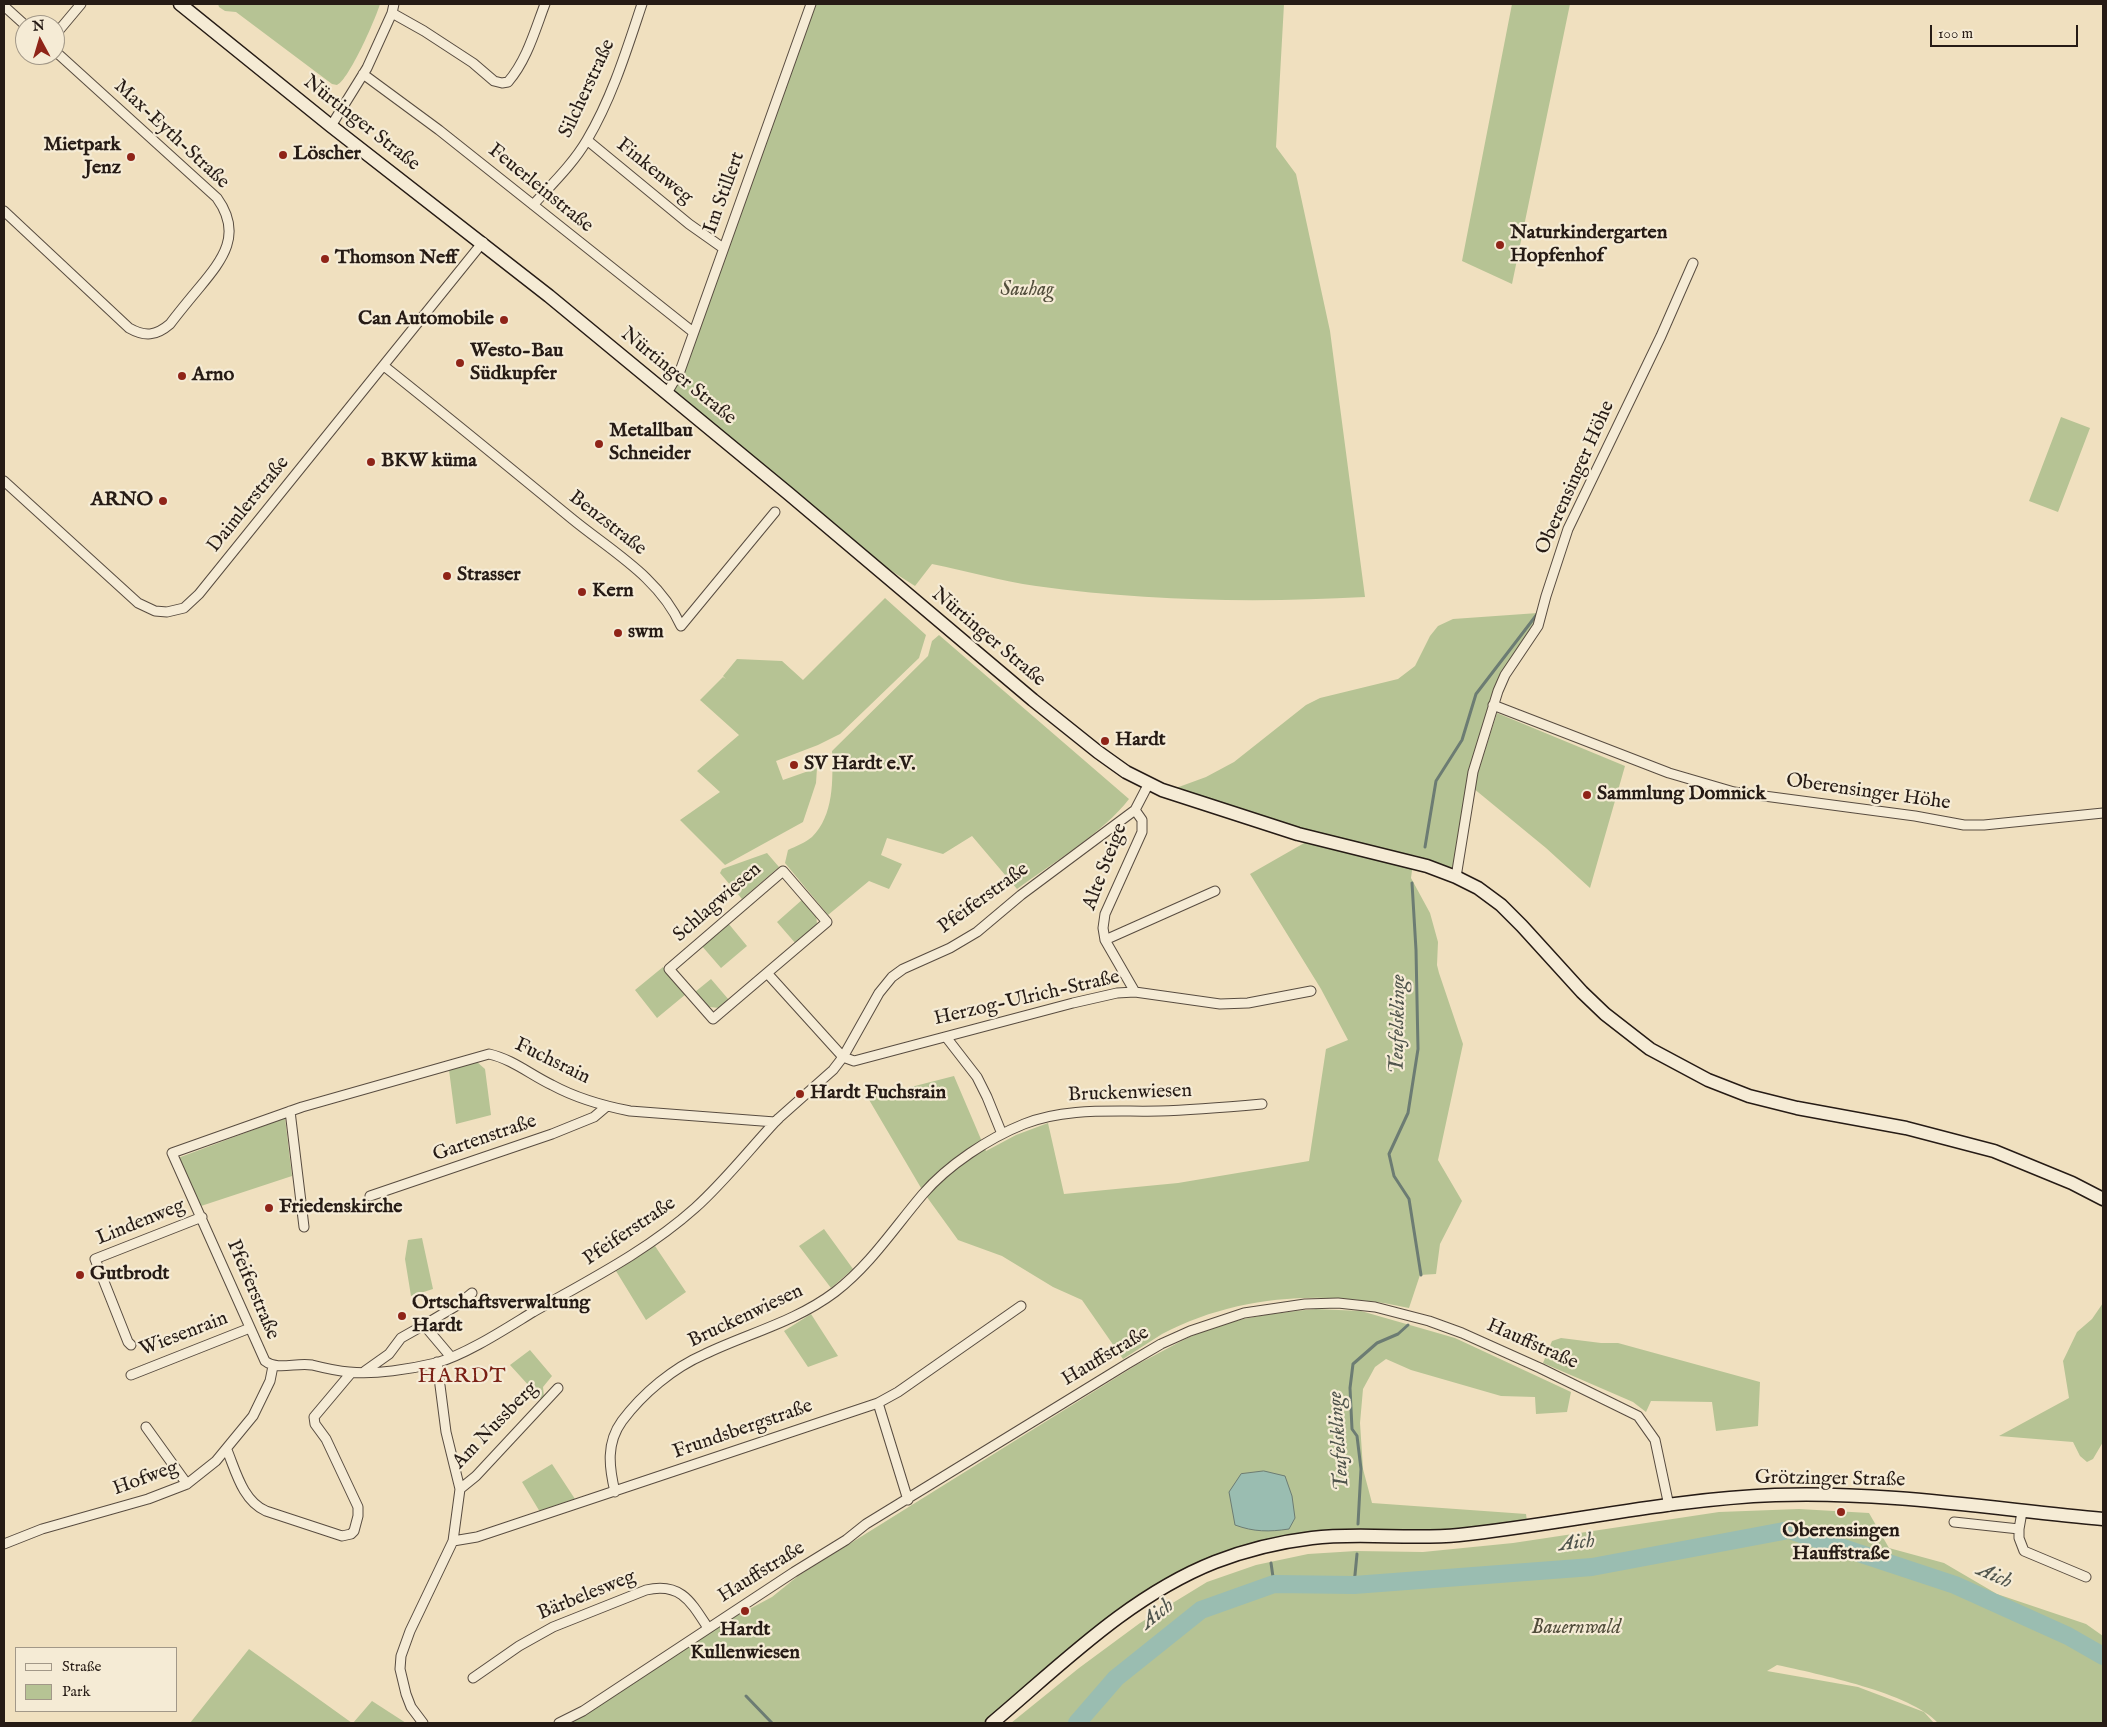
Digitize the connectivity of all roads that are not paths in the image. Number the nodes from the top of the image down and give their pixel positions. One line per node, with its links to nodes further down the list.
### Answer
1 (81, 4): 9 (street)
2 (180, 4): 12 (main road, Nürtinger Straße)
3 (545, 4): 7 (street)
4 (642, 4): 13 (street, Silcherstraße)
5 (811, 4): 17 (street, Im Stillert)
6 (4, 6): 8 (street)
7 (393, 8): 11 (street)
8 (15, 16)
9 (65, 23)
10 (65, 61): 15 (street, Max-Eyth-Straße)
11 (363, 74): 12 (street); 14 (street, Feuerleinstraße)
12 (331, 126): 16 (main road, Nürtinger Straße)
13 (587, 140): 14 (street, Silcherstraße); 17 (street, Finkenweg)
14 (533, 205): 19 (street, Feuerleinstraße)
15 (4, 211)
16 (483, 242): 20 (street, Daimlerstraße); 21 (main road, Nürtinger Straße)
17 (723, 248): 19 (street, Im Stillert)
18 (1693, 263): 24 (street, Oberensinger Höhe)
19 (693, 332): 21 (street, Im Stillert)
20 (384, 366): 22 (street, Daimlerstraße); 23 (street, Benzstraße)
21 (667, 393): 25 (main road, Nürtinger Straße)
22 (4, 481)
23 (775, 512)
24 (1493, 705): 27 (street, Oberensinger Höhe); 28 (street, Oberensinger Höhe)
25 (1148, 785): 26 (street, Pfeiferstraße); 28 (main road, Nürtinger Straße)
26 (1135, 810): 30 (street, Alte Steige); 35 (street, Pfeiferstraße)
27 (2103, 813)
28 (1456, 877): 43 (main road, Nürtinger Straße)
29 (1215, 891): 30 (street)
30 (1105, 940): 32 (street, Alte Steige)
31 (767, 973): 31 (street, Schlagwiesen); 35 (street)
32 (1135, 992): 33 (street, Herzog-Ulrich-Straße); 34 (street, Herzog-Ulrich-Straße)
33 (1311, 992)
34 (946, 1037): 35 (street, Herzog-Ulrich-Straße); 40 (street)
35 (842, 1057): 39 (street, Pfeiferstraße)
36 (1262, 1104): 40 (street, Bruckenwiesen)
37 (607, 1106): 38 (street, Fuchsrain); 39 (street, Fuchsrain); 42 (street, Gartenstraße)
38 (290, 1111): 41 (street, Fuchsrain); 45 (street)
39 (775, 1122): 51 (street, Pfeiferstraße)
40 (1002, 1134): 63 (street, Bruckenwiesen)
41 (172, 1153): 44 (street, Pfeiferstraße)
42 (370, 1196)
43 (2103, 1200)
44 (202, 1217): 49 (street, Pfeiferstraße); 50 (street, Lindenweg)
45 (304, 1227)
46 (472, 1293): 48 (street)
47 (1021, 1306): 58 (street, Frundsbergstraße)
48 (424, 1325): 51 (street); 55 (street)
49 (250, 1328): 53 (street, Pfeiferstraße); 56 (street, Wiesenrain)
50 (131, 1345)
51 (451, 1356): 52 (street, Pfeiferstraße)
52 (437, 1362): 55 (street, Pfeiferstraße); 62 (street)
53 (273, 1366): 54 (street, Pfeiferstraße); 60 (street, Hofweg)
54 (351, 1372): 55 (street, Pfeiferstraße); 60 (street)
55 (363, 1373)
56 (131, 1375)
57 (558, 1388): 62 (street, Am Nussberg)
58 (878, 1404): 63 (street, Frundsbergstraße); 64 (street)
59 (146, 1427): 61 (street)
60 (227, 1450): 61 (street, Hofweg)
61 (188, 1484): 71 (street, Hofweg)
62 (460, 1489): 70 (street)
63 (615, 1492): 70 (street, Frundsbergstraße)
64 (908, 1500): 65 (street, Hauffstraße); 73 (street, Hauffstraße)
65 (1669, 1506): 66 (main road, Grötzinger Straße); 77 (main road, Grötzinger Straße)
66 (2022, 1512): 67 (main road, Grötzinger Straße); 69 (street)
67 (2103, 1519)
68 (1954, 1522): 69 (street)
69 (2019, 1529): 72 (street)
70 (453, 1541): 75 (street)
71 (4, 1544)
72 (2086, 1577)
73 (708, 1628): 74 (street, Bärbelesweg); 76 (street, Hauffstraße)
74 (473, 1678)
75 (423, 1723)
76 (559, 1723)
77 (992, 1723)

